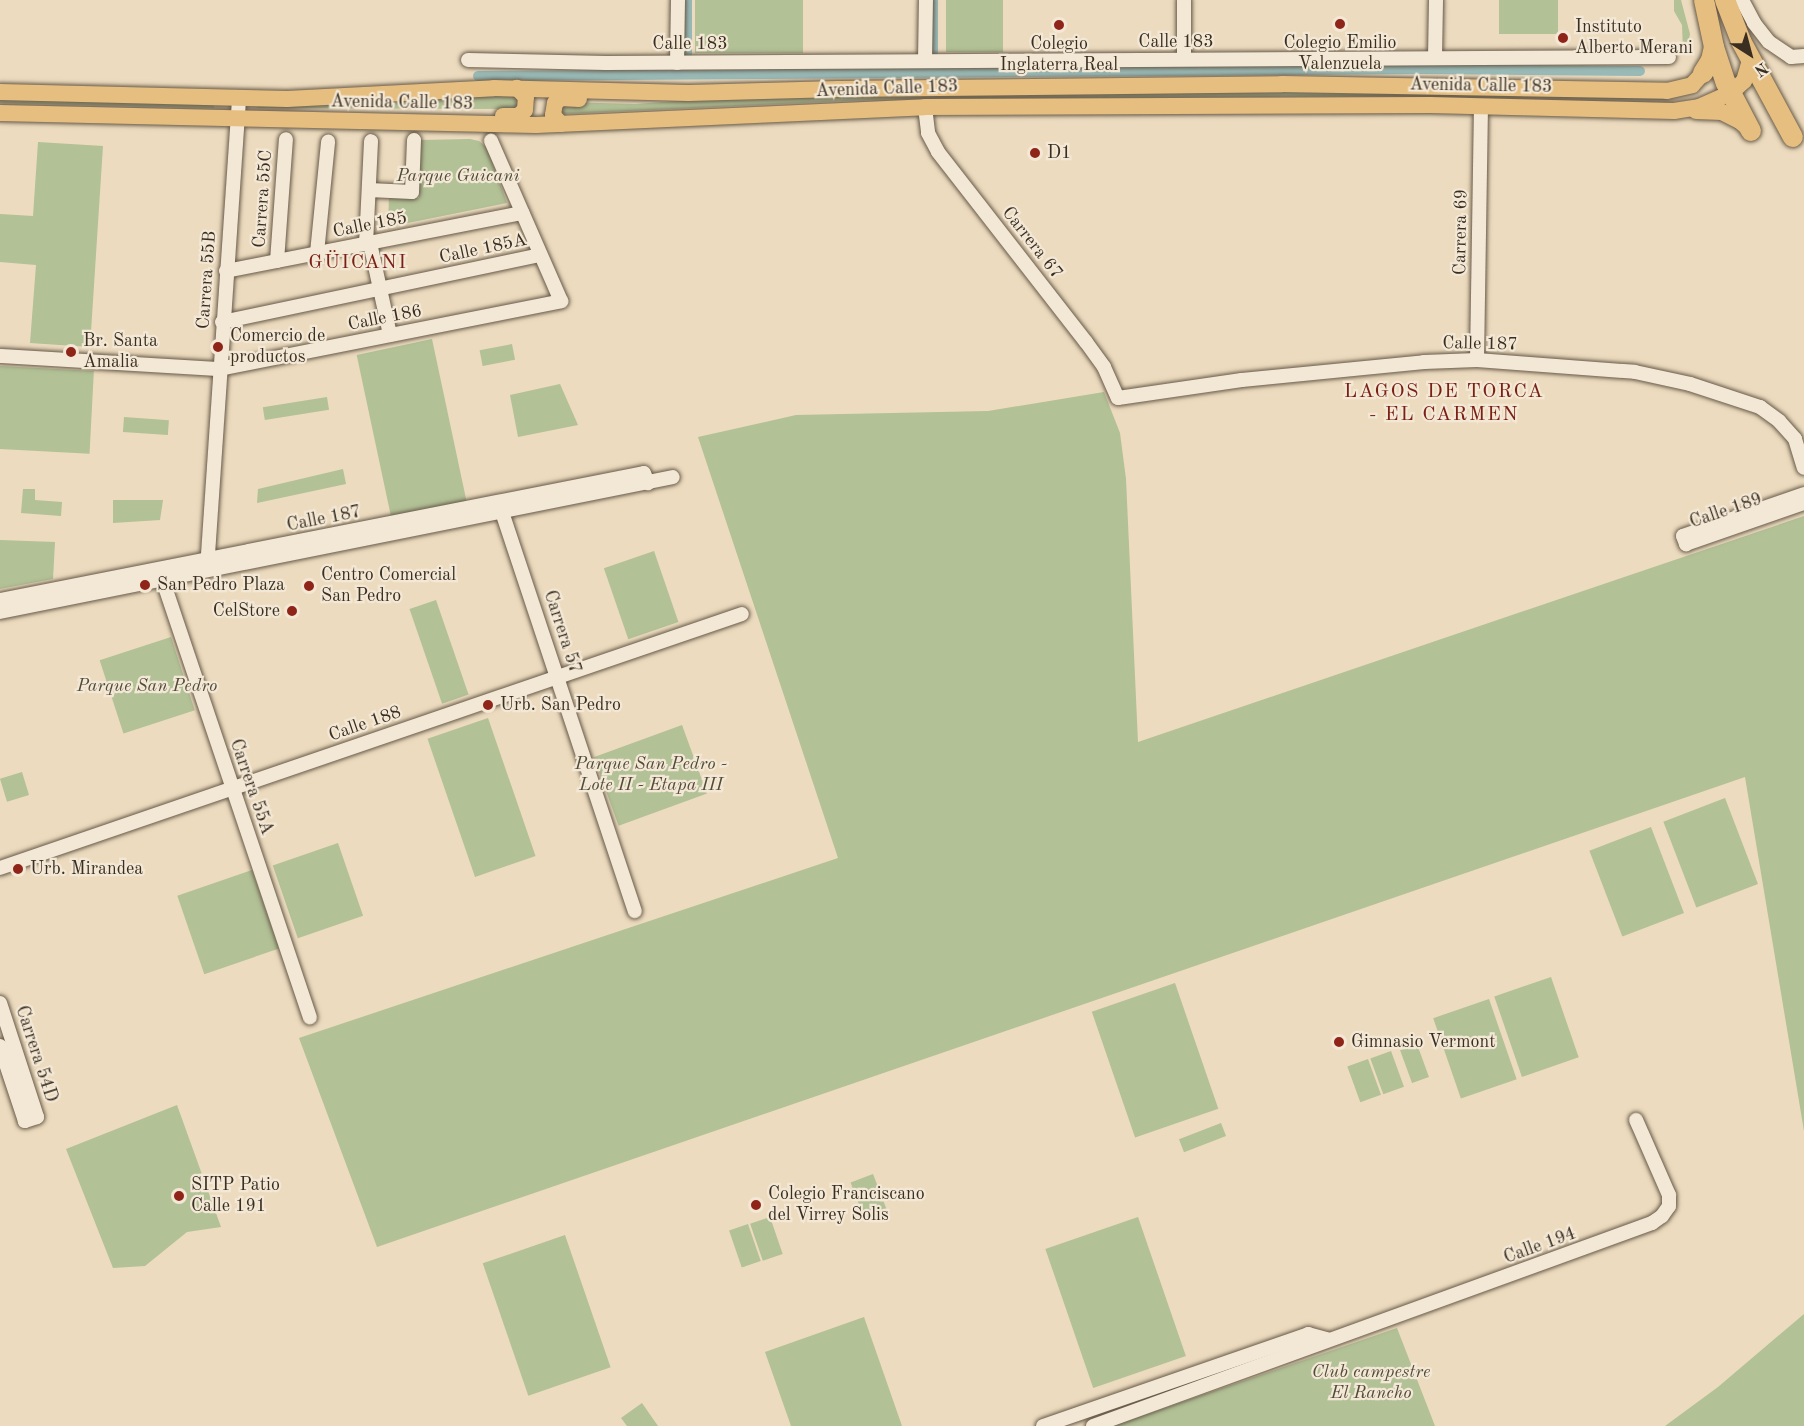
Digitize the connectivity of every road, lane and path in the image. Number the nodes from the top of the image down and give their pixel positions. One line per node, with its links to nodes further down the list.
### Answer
1 (678, 0): 18 (street)
2 (926, 0): 16 (street)
3 (1184, 0): 13 (street)
4 (1436, 0): 12 (street)
5 (1693, 0): 17 (highway)
6 (1704, 0): 17 (highway)
7 (1725, 0): 15 (highway)
8 (1735, 0): 15 (highway)
9 (1742, 0): 10 (street)
10 (1804, 56)
11 (1669, 57): 12 (street, Calle 183)
12 (1435, 58): 13 (street, Calle 183)
13 (1184, 59): 16 (street, Calle 183)
14 (468, 60): 18 (street, Calle 183)
15 (1750, 60): 22 (main road); 32 (highway)
16 (925, 61): 18 (street, Calle 183)
17 (1708, 62): 21 (main road, Avenida Calle 183); 22 (highway)
18 (677, 63)
19 (517, 88): 21 (main road, Avenida Calle 183); 23 (main road, Avenida Calle 183); 29 (main road)
20 (0, 92): 23 (main road, Avenida Calle 183)
21 (669, 93): 30 (main road)
22 (1731, 93): 26 (main road, Avenida Calle 183); 31 (highway)
23 (239, 98): 28 (street, Carrera 55B)
24 (1481, 106): 25 (main road, Avenida Calle 183); 26 (main road, Avenida Calle 183); 49 (street, Carrera 69)
25 (925, 107): 30 (main road, Avenida Calle 183); 51 (street, Carrera 67)
26 (1674, 111): 31 (main road)
27 (0, 113): 28 (main road, Avenida Calle 183)
28 (237, 118): 29 (main road, Avenida Calle 183); 44 (street, Carrera 55B)
29 (415, 122): 30 (main road, Avenida Calle 183)
30 (561, 124)
31 (1751, 131)
32 (1793, 137)
33 (286, 139): 43 (street, Carrera 55C)
34 (414, 140): 38 (street)
35 (371, 141): 38 (street)
36 (491, 141): 39 (street)
37 (328, 142): 41 (street)
38 (369, 190): 40 (street)
39 (522, 213): 40 (street, Calle 185); 42 (street)
40 (368, 243): 41 (street, Calle 185); 45 (street)
41 (317, 254): 43 (street, Calle 185)
42 (540, 255): 45 (street, Calle 185A); 47 (street, Calle 186)
43 (277, 261): 44 (street, Calle 185)
44 (226, 271): 46 (street, Carrera 55B)
45 (380, 290): 46 (street, Calle 185A); 47 (street)
46 (222, 322): 50 (street, Carrera 55B)
47 (390, 336): 50 (street, Calle 186)
48 (0, 356): 50 (street, Calle 186)
49 (1477, 360): 51 (street, Calle 187); 52 (street, Calle 187)
50 (219, 369): 57 (street, Carrera 55B)
51 (1118, 398)
52 (1804, 468)
53 (673, 477): 56 (street, Calle 187)
54 (1804, 494): 55 (street, Calle 189)
55 (1804, 503)
56 (500, 507): 57 (street, Calle 187); 62 (street, Carrera 57)
57 (207, 566): 58 (street, Calle 187)
58 (161, 575): 59 (street, Calle 187); 60 (street, Calle 187); 63 (street, Carrera 55A)
59 (0, 600)
60 (0, 612)
61 (742, 614): 62 (street, Calle 188)
62 (558, 677): 63 (street, Calle 188); 65 (street, Carrera 57)
63 (233, 789): 64 (street, Calle 188); 67 (street, Carrera 55A)
64 (0, 868)
65 (635, 911)
66 (0, 1003): 68 (street, Carrera 54D)
67 (310, 1017)
68 (7, 1052): 69 (street, Carrera 54D)
69 (31, 1119)
70 (1636, 1120): 71 (street, Calle 194)
71 (1327, 1339): 72 (street, Calle 194); 73 (street, Calle 194)
72 (1043, 1426)
73 (1092, 1426)

